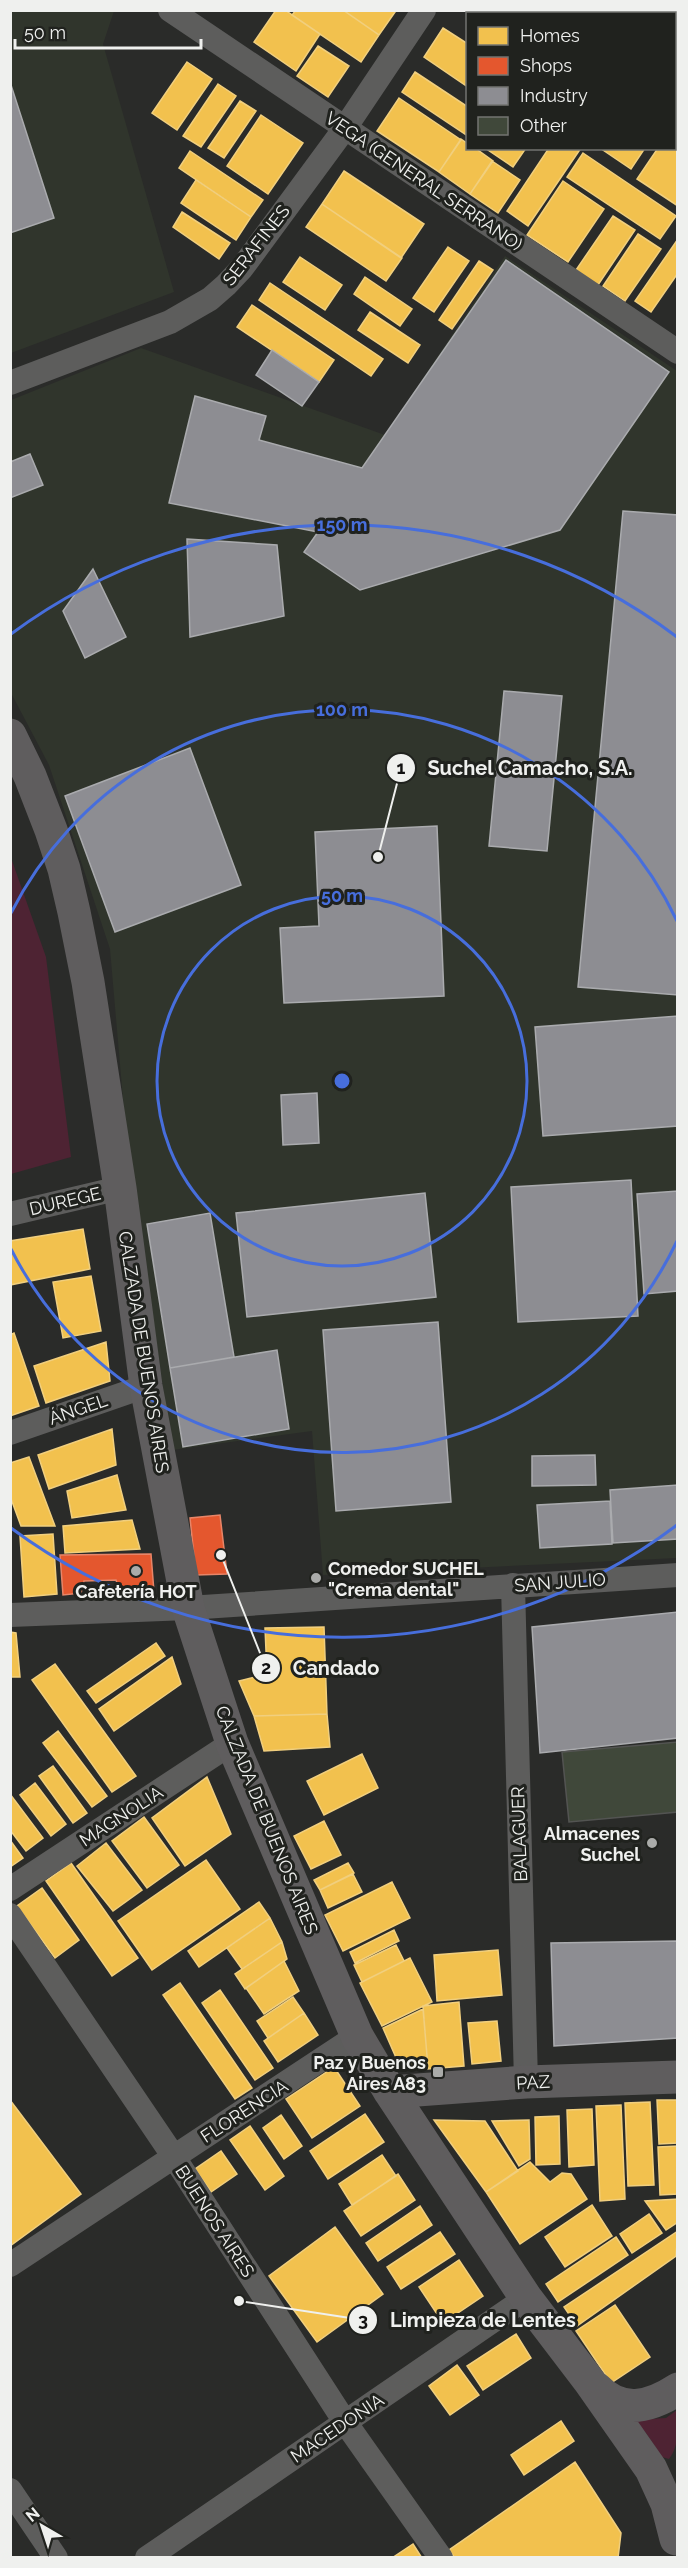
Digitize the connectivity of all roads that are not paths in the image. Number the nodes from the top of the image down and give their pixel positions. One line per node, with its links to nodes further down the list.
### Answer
1 (170, 10): 3 (street, VEGA (GENERAL SERRANO))
2 (424, 10): 3 (street, SERAFINES)
3 (345, 128): 4 (street, VEGA (GENERAL SERRANO)); 5 (street, SERAFINES)
4 (678, 352)
5 (10, 383)
6 (10, 735): 7 (street, CALZADA DE BUENOS AIRES)
7 (120, 1188): 8 (street, DUREGE); 9 (street, CALZADA DE BUENOS AIRES)
8 (10, 1214)
9 (146, 1386): 10 (street, ÁNGEL); 13 (street, CALZADA DE BUENOS AIRES)
10 (10, 1433)
11 (678, 1575): 12 (street, SAN JULIO)
12 (513, 1586): 13 (street, SAN JULIO); 20 (street, BALAGUER)
13 (188, 1608): 14 (street, SAN JULIO); 15 (street, CALZADA DE BUENOS AIRES)
14 (10, 1615)
15 (232, 1743): 16 (street, MAGNOLIA); 18 (street, CALZADA DE BUENOS AIRES)
16 (10, 1889)
17 (10, 1915): 22 (street, BUENOS AIRES)
18 (357, 2036): 21 (street, CALZADA DE BUENOS AIRES); 22 (street, FLORENCIA)
19 (678, 2077): 20 (street, PAZ)
20 (526, 2082): 21 (street, PAZ)
21 (390, 2092): 24 (street, CALZADA DE BUENOS AIRES)
22 (174, 2157): 23 (street, FLORENCIA); 27 (street, BUENOS AIRES)
23 (10, 2265)
24 (526, 2298): 25 (street, CALZADA DE BUENOS AIRES); 27 (street, MACEDONIA)
25 (590, 2382): 26 (street); 29 (street, CALZADA DE BUENOS AIRES)
26 (678, 2388)
27 (345, 2422): 31 (street, MACEDONIA); 32 (street, BUENOS AIRES)
28 (10, 2490): 30 (street)
29 (676, 2541)
30 (56, 2558)
31 (147, 2558)
32 (441, 2558)

